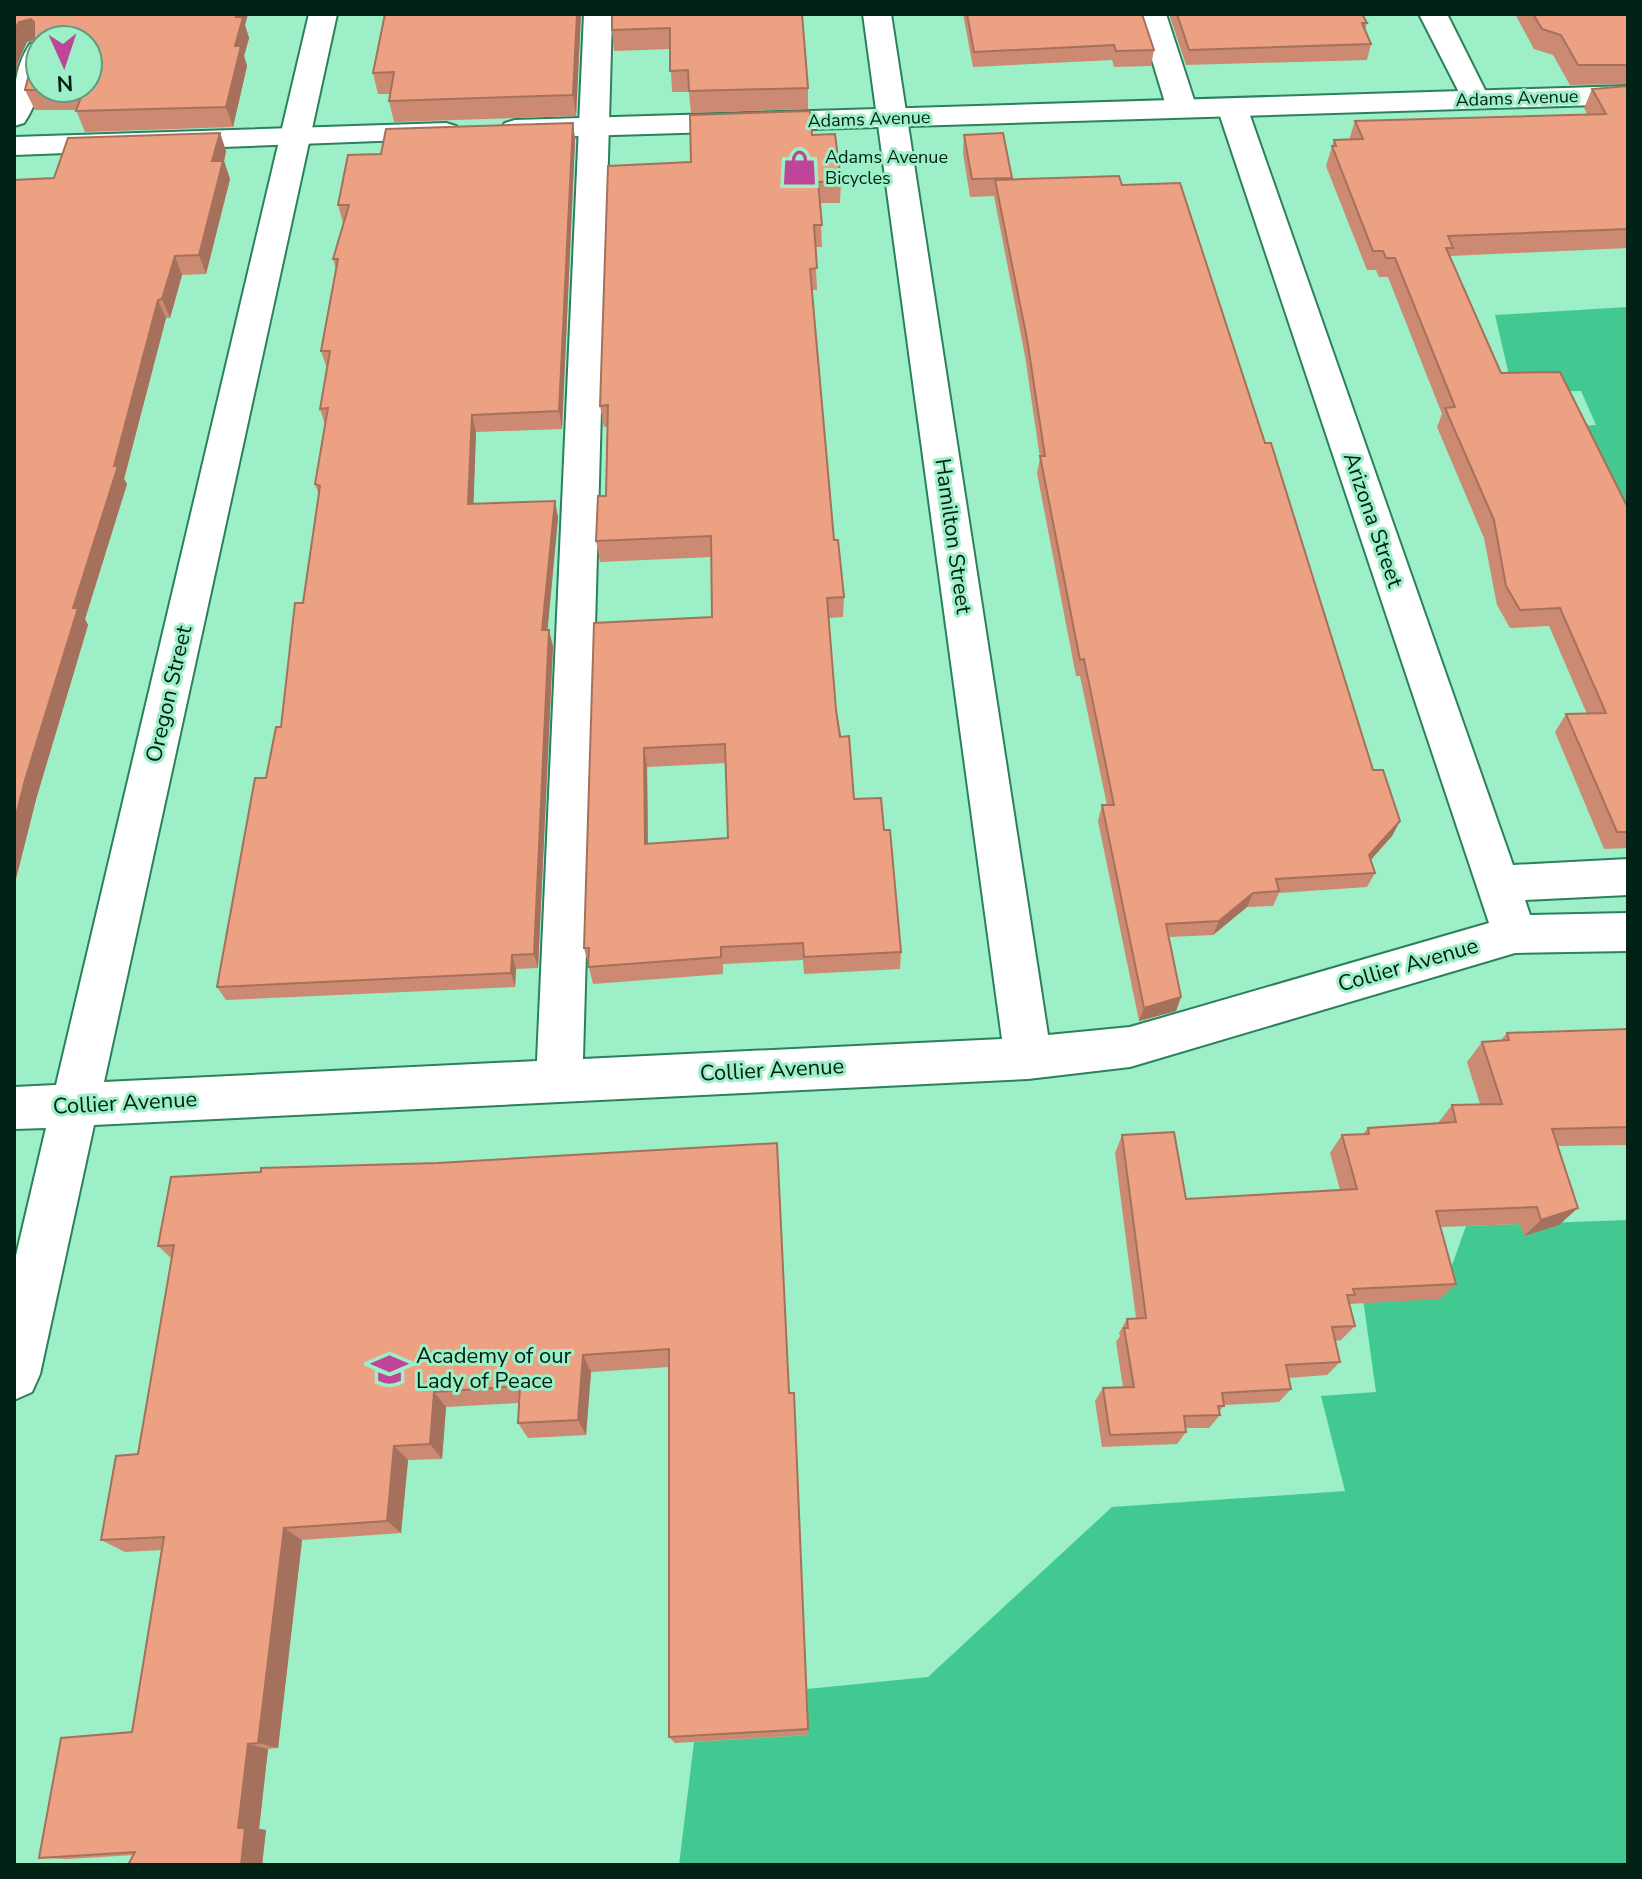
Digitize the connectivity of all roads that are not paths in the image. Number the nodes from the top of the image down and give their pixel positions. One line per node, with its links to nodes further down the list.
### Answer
1 (323, 14): 14 (street, Oregon Street)
2 (598, 14): 13 (street)
3 (877, 14): 12 (street, Hamilton Street)
4 (1152, 14): 10 (street)
5 (1433, 14): 8 (street)
6 (24, 91): 11 (street)
7 (1628, 95): 8 (street, Adams Avenue)
8 (1476, 100): 9 (street, Adams Avenue)
9 (1232, 107): 10 (street, Adams Avenue); 17 (street, Arizona Street)
10 (1182, 109): 12 (street, Adams Avenue)
11 (14, 117)
12 (893, 118): 13 (street, Adams Avenue); 20 (street, Hamilton Street)
13 (592, 127): 14 (street, Adams Avenue); 21 (street)
14 (296, 137): 15 (street, Adams Avenue); 22 (street, Oregon Street)
15 (14, 146)
16 (1628, 877): 17 (street)
17 (1497, 884): 19 (street, Arizona Street)
18 (1628, 932): 19 (street, Collier Avenue)
19 (1515, 934): 20 (street, Collier Avenue)
20 (1028, 1058): 21 (street, Collier Avenue)
21 (559, 1080): 22 (street, Collier Avenue)
22 (75, 1105): 23 (street, Collier Avenue); 24 (street, Oregon Street)
23 (14, 1108)
24 (14, 1374)

